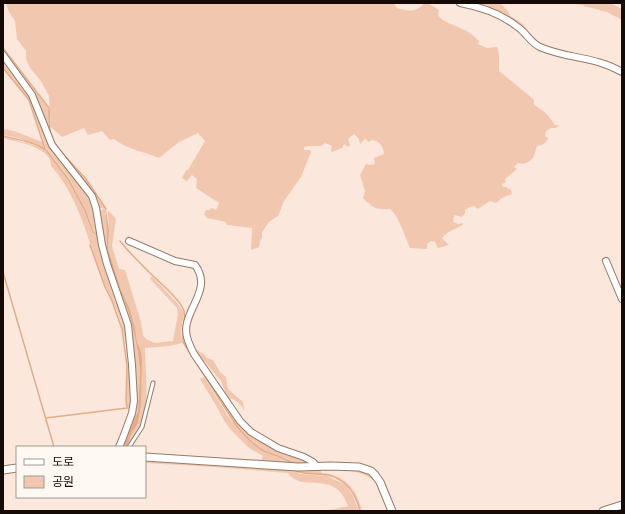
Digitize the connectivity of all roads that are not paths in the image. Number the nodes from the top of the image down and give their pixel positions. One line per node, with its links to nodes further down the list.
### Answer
1 (460, 3): 3 (street)
2 (3, 55): 8 (street)
3 (622, 72)
4 (130, 241): 11 (street)
5 (606, 261): 6 (street)
6 (622, 299)
7 (153, 383): 9 (lane)
8 (119, 446)
9 (130, 446)
10 (146, 457): 11 (street)
11 (316, 466): 15 (street)
12 (16, 468): 13 (street)
13 (3, 470)
14 (622, 505): 16 (street)
15 (392, 511)
16 (603, 511)

